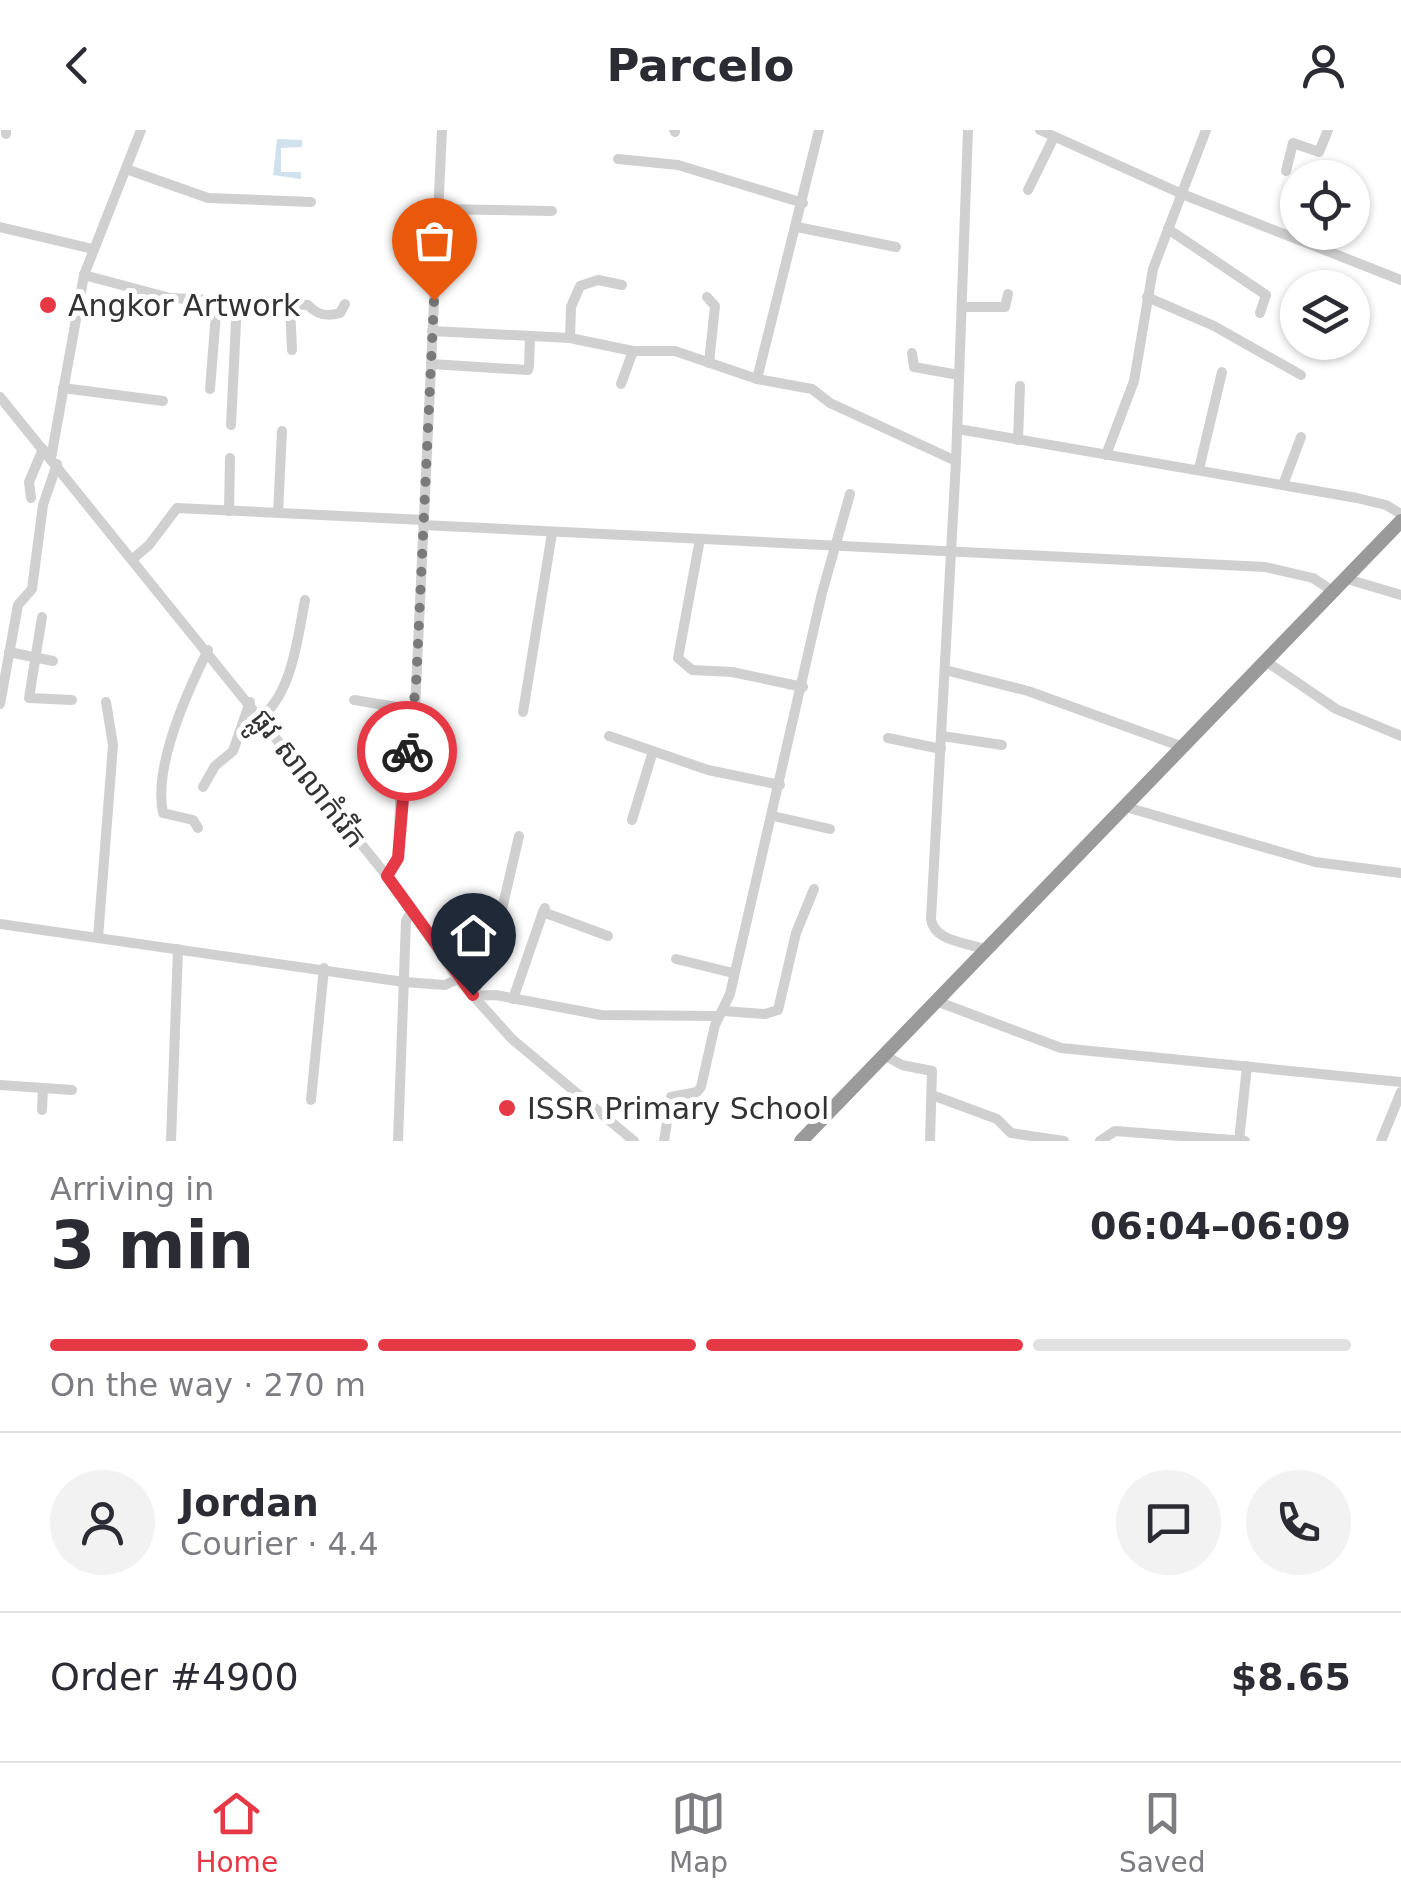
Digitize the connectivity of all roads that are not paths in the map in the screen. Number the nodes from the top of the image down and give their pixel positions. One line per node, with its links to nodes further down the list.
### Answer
1 (141, 130): 11 (street)
2 (442, 130): 16 (street)
3 (819, 130): 15 (street)
4 (968, 130): 33 (street)
5 (1040, 130): 8 (street)
6 (1206, 130): 13 (street)
7 (1328, 130): 10 (street)
8 (1054, 137): 12 (street); 13 (street)
9 (618, 159): 15 (street)
10 (1289, 160)
11 (132, 171): 14 (street); 22 (street)
12 (1028, 190)
13 (1182, 194): 20 (street); 24 (street)
14 (311, 202)
15 (804, 204): 19 (street)
16 (438, 209): 17 (street); 35 (street)
17 (552, 211)
18 (0, 227): 22 (street)
19 (797, 227): 21 (street); 46 (street)
20 (1168, 229): 28 (street); 34 (street)
21 (896, 247)
22 (93, 249): 23 (street)
23 (84, 275): 29 (street); 49 (street)
24 (1401, 280)
25 (622, 286): 37 (street)
26 (1008, 294): 33 (street)
27 (707, 297): 41 (street)
28 (1148, 298): 44 (street); 58 (street)
29 (217, 301): 30 (street); 50 (street)
30 (237, 302): 32 (street); 53 (street)
31 (345, 304): 32 (street)
32 (290, 305): 38 (street)
33 (962, 307): 45 (street)
34 (1260, 313)
35 (432, 330): 36 (street); 42 (street)
36 (530, 337): 37 (street); 42 (street)
37 (570, 338): 39 (street)
38 (292, 350)
39 (633, 351): 41 (street); 47 (street)
40 (912, 352): 45 (street)
41 (709, 362): 46 (street)
42 (430, 364): 69 (street)
43 (1222, 372): 62 (street)
44 (1301, 374)
45 (960, 375): 54 (street)
46 (757, 379): 61 (street)
47 (621, 384)
48 (1020, 386): 57 (street)
49 (63, 388): 52 (street); 59 (street)
50 (210, 389)
51 (0, 397): 59 (street, ផ្លូវ សាលាកំរើក)
52 (163, 402)
53 (231, 425)
54 (958, 430): 57 (street); 61 (street)
55 (282, 431): 67 (street)
56 (1302, 437): 63 (street)
57 (1018, 440): 58 (street)
58 (1106, 455): 62 (street)
59 (50, 457): 65 (street); 74 (street, ផ្លូវ សាលាកំរើក); 81 (street)
60 (230, 458): 66 (street)
61 (956, 461): 73 (street)
62 (1199, 469): 63 (street)
63 (1283, 484): 68 (street)
64 (850, 494): 72 (street)
65 (31, 498)
66 (229, 511): 67 (street); 74 (street)
67 (278, 513): 69 (street)
68 (1401, 518): 75 (highway)
69 (423, 523): 70 (street); 92 (street)
70 (552, 533): 71 (street); 93 (street)
71 (700, 539): 72 (street); 86 (street)
72 (834, 546): 73 (street); 86 (street)
73 (951, 551): 76 (street); 85 (street)
74 (134, 558): 80 (street, ផ្លូវ សាលាកំរើក)
75 (1347, 579): 76 (highway); 77 (street)
76 (1334, 592): 84 (highway)
77 (1401, 595)
78 (305, 600): 94 (street)
79 (42, 617): 82 (street)
80 (208, 650): 90 (street, ផ្លូវ សាលាកំរើក); 108 (street)
81 (10, 652): 82 (street); 91 (street)
82 (35, 658): 83 (street); 87 (street)
83 (53, 660)
84 (1267, 662): 97 (street); 100 (highway)
85 (945, 670): 96 (street); 100 (street)
86 (803, 687): 103 (street)
87 (72, 700)
88 (354, 700): 92 (street)
89 (106, 702): 117 (street)
90 (250, 702): 94 (street, ផ្លូវ សាលាកំរើក); 104 (street)
91 (0, 704)
92 (415, 710): 111 (street)
93 (523, 712)
94 (261, 717): 111 (street, ផ្លូវ សាលាកំរើក)
95 (609, 736): 102 (street)
96 (942, 736): 99 (street); 101 (street)
97 (1401, 736)
98 (888, 738): 101 (street)
99 (1002, 745)
100 (1183, 748): 105 (highway)
101 (941, 749): 119 (street)
102 (653, 751): 103 (street); 107 (street)
103 (780, 785): 106 (street)
104 (203, 787)
105 (1126, 807): 112 (street); 119 (highway)
106 (772, 816): 109 (street); 122 (street)
107 (632, 820)
108 (198, 828)
109 (830, 829)
110 (520, 836): 125 (street)
111 (391, 871): 114 (street, ផ្លូវ សាលាកំរើក)
112 (1401, 874)
113 (814, 889): 128 (street)
114 (412, 910): 123 (street, ផ្លូវ សាលាកំរើក); 124 (street)
115 (0, 924): 117 (street)
116 (608, 936): 126 (street)
117 (98, 938): 118 (street)
118 (178, 950): 121 (street); 139 (street)
119 (986, 950): 127 (highway)
120 (676, 960): 122 (street)
121 (324, 968): 124 (street); 137 (street)
122 (733, 973): 128 (street)
123 (458, 979): 124 (street); 125 (street, ផ្លូវ សាលាកំរើក)
124 (404, 982): 140 (street)
125 (473, 996): 126 (street); 141 (street, ផ្លូវ សាលាកំរើក)
126 (514, 999): 128 (street)
127 (936, 1001): 129 (highway); 130 (street)
128 (721, 1013): 142 (street)
129 (884, 1056): 136 (street); 143 (highway)
130 (1246, 1066): 131 (street); 147 (street)
131 (1401, 1082)
132 (0, 1084): 133 (street)
133 (43, 1088): 134 (street); 138 (street)
134 (72, 1090)
135 (1401, 1092): 148 (street)
136 (932, 1095): 144 (street); 145 (street)
137 (311, 1100)
138 (42, 1110)
139 (171, 1141)
140 (398, 1141)
141 (634, 1141)
142 (664, 1141)
143 (800, 1141)
144 (930, 1141)
145 (1064, 1141)
146 (1100, 1141): 147 (street)
147 (1241, 1141)
148 (1380, 1141)

